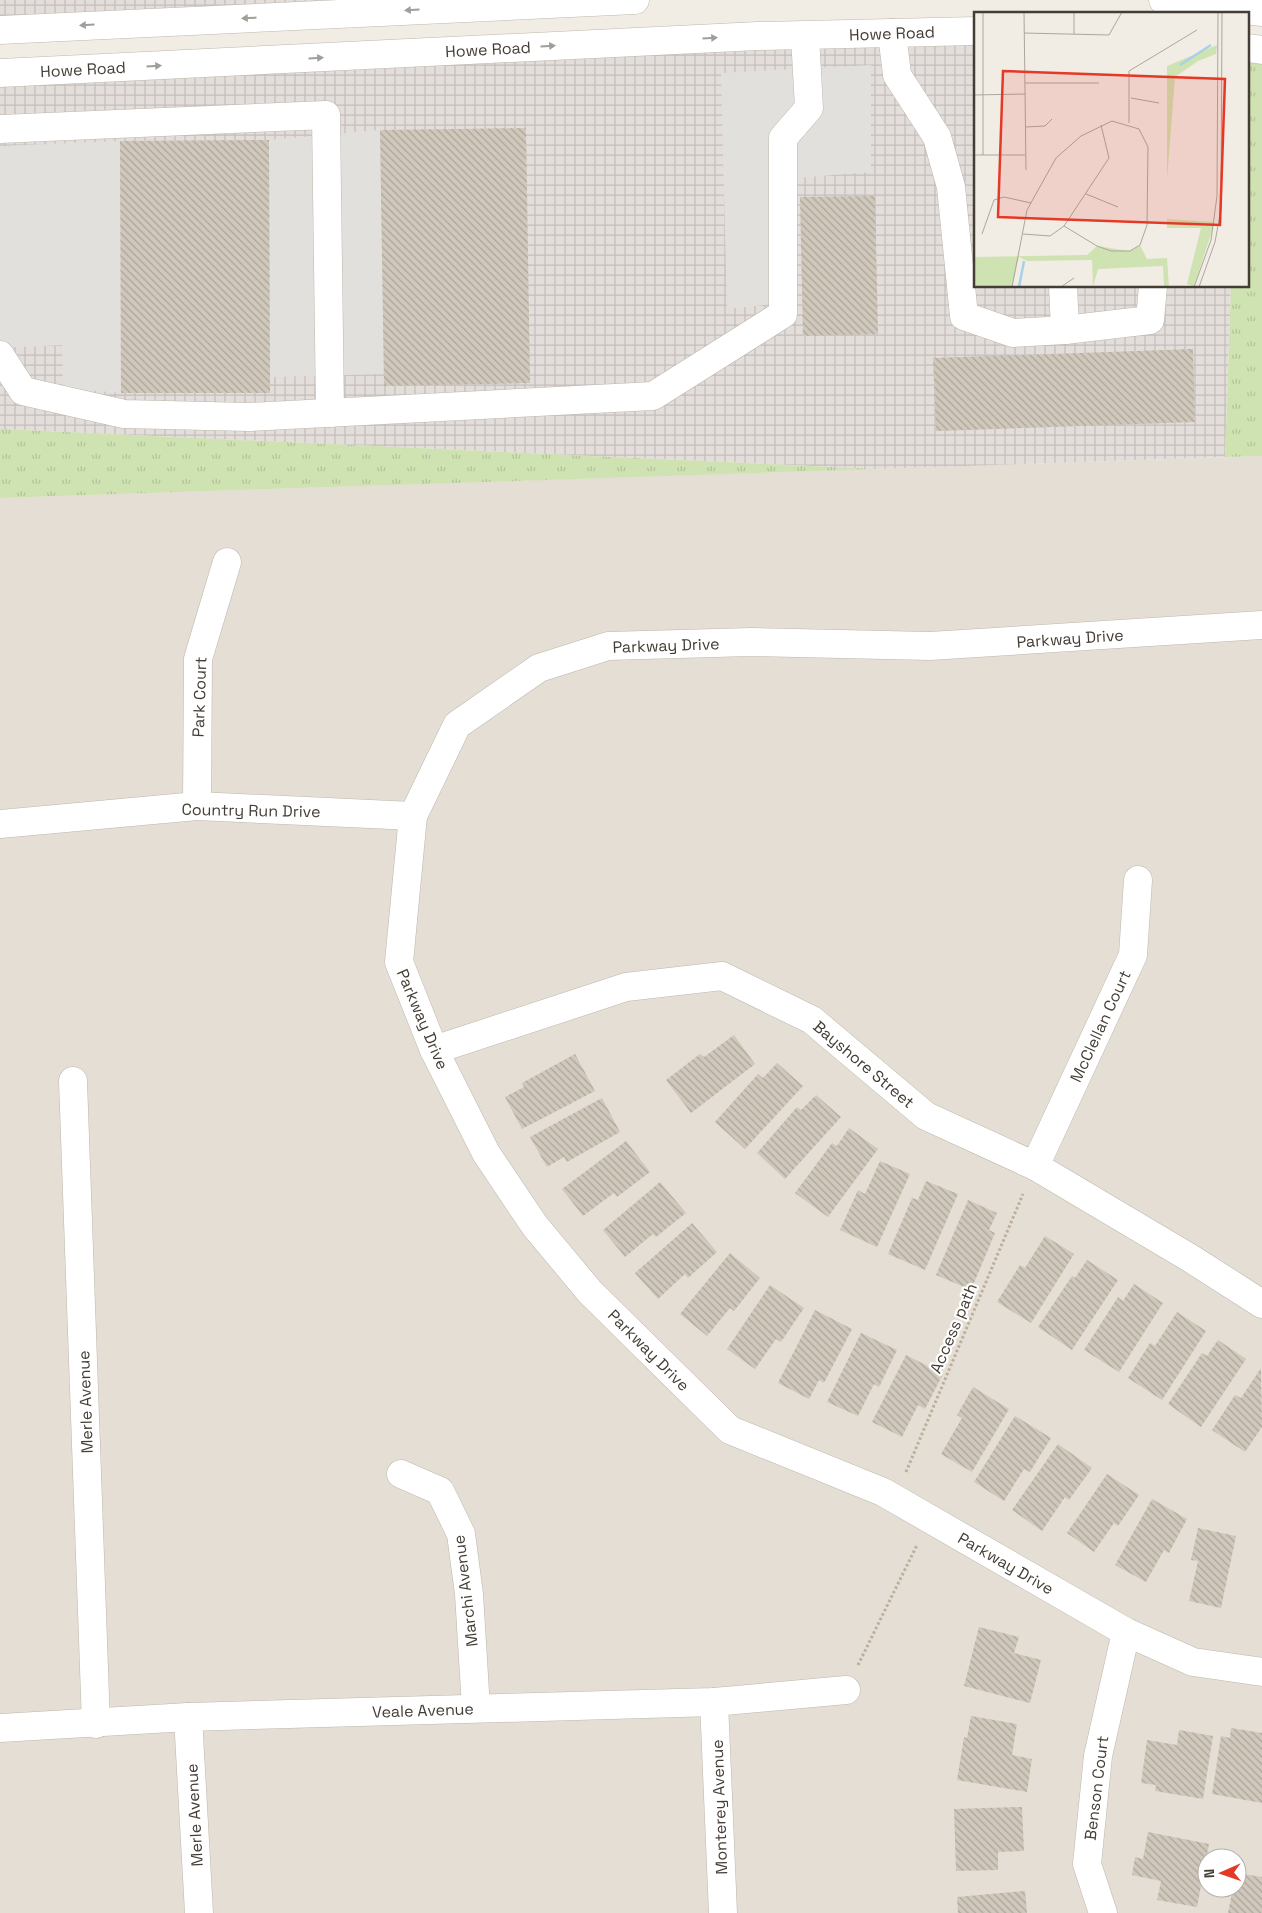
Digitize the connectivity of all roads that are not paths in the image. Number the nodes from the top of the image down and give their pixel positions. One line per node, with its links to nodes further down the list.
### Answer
1 (601, 0): 2 (street); 5 (street, one-way to 5)
2 (635, 0)
3 (1163, 0): 4 (street)
4 (1262, 12)
5 (0, 30)
6 (974, 32): 7 (street, Howe Road)
7 (892, 33): 8 (street, Howe Road); 13 (street)
8 (805, 36): 9 (street, Howe Road, one-way to 8); 15 (street)
9 (0, 73)
10 (0, 129): 15 (street)
11 (1063, 288): 13 (street)
12 (1153, 288): 13 (street)
13 (1064, 330)
14 (0, 355): 15 (street)
15 (330, 413)
16 (227, 562): 18 (street, Park Court)
17 (1262, 625): 19 (street, Parkway Drive)
18 (197, 806): 19 (street, Country Run Drive); 20 (street, Country Run Drive)
19 (414, 816): 22 (street, Parkway Drive)
20 (0, 824)
21 (1138, 880): 24 (street, McClellan Court)
22 (434, 1050): 24 (street, Bayshore Street); 27 (street, Parkway Drive)
23 (74, 1081): 33 (street, Merle Avenue)
24 (1035, 1166): 25 (street, Bayshore Street)
25 (1262, 1304)
26 (401, 1474): 31 (street, Marchi Avenue)
27 (1126, 1632): 28 (street, Parkway Drive); 37 (street, Benson Court)
28 (1262, 1672)
29 (846, 1690): 30 (street, Veale Avenue)
30 (714, 1702): 31 (street, Veale Avenue); 36 (street, Monterey Avenue)
31 (476, 1708): 32 (street, Veale Avenue)
32 (188, 1717): 33 (street, Veale Avenue); 35 (street, Merle Avenue)
33 (96, 1724): 34 (street, Veale Avenue)
34 (0, 1728)
35 (199, 1913)
36 (723, 1913)
37 (1103, 1913)

